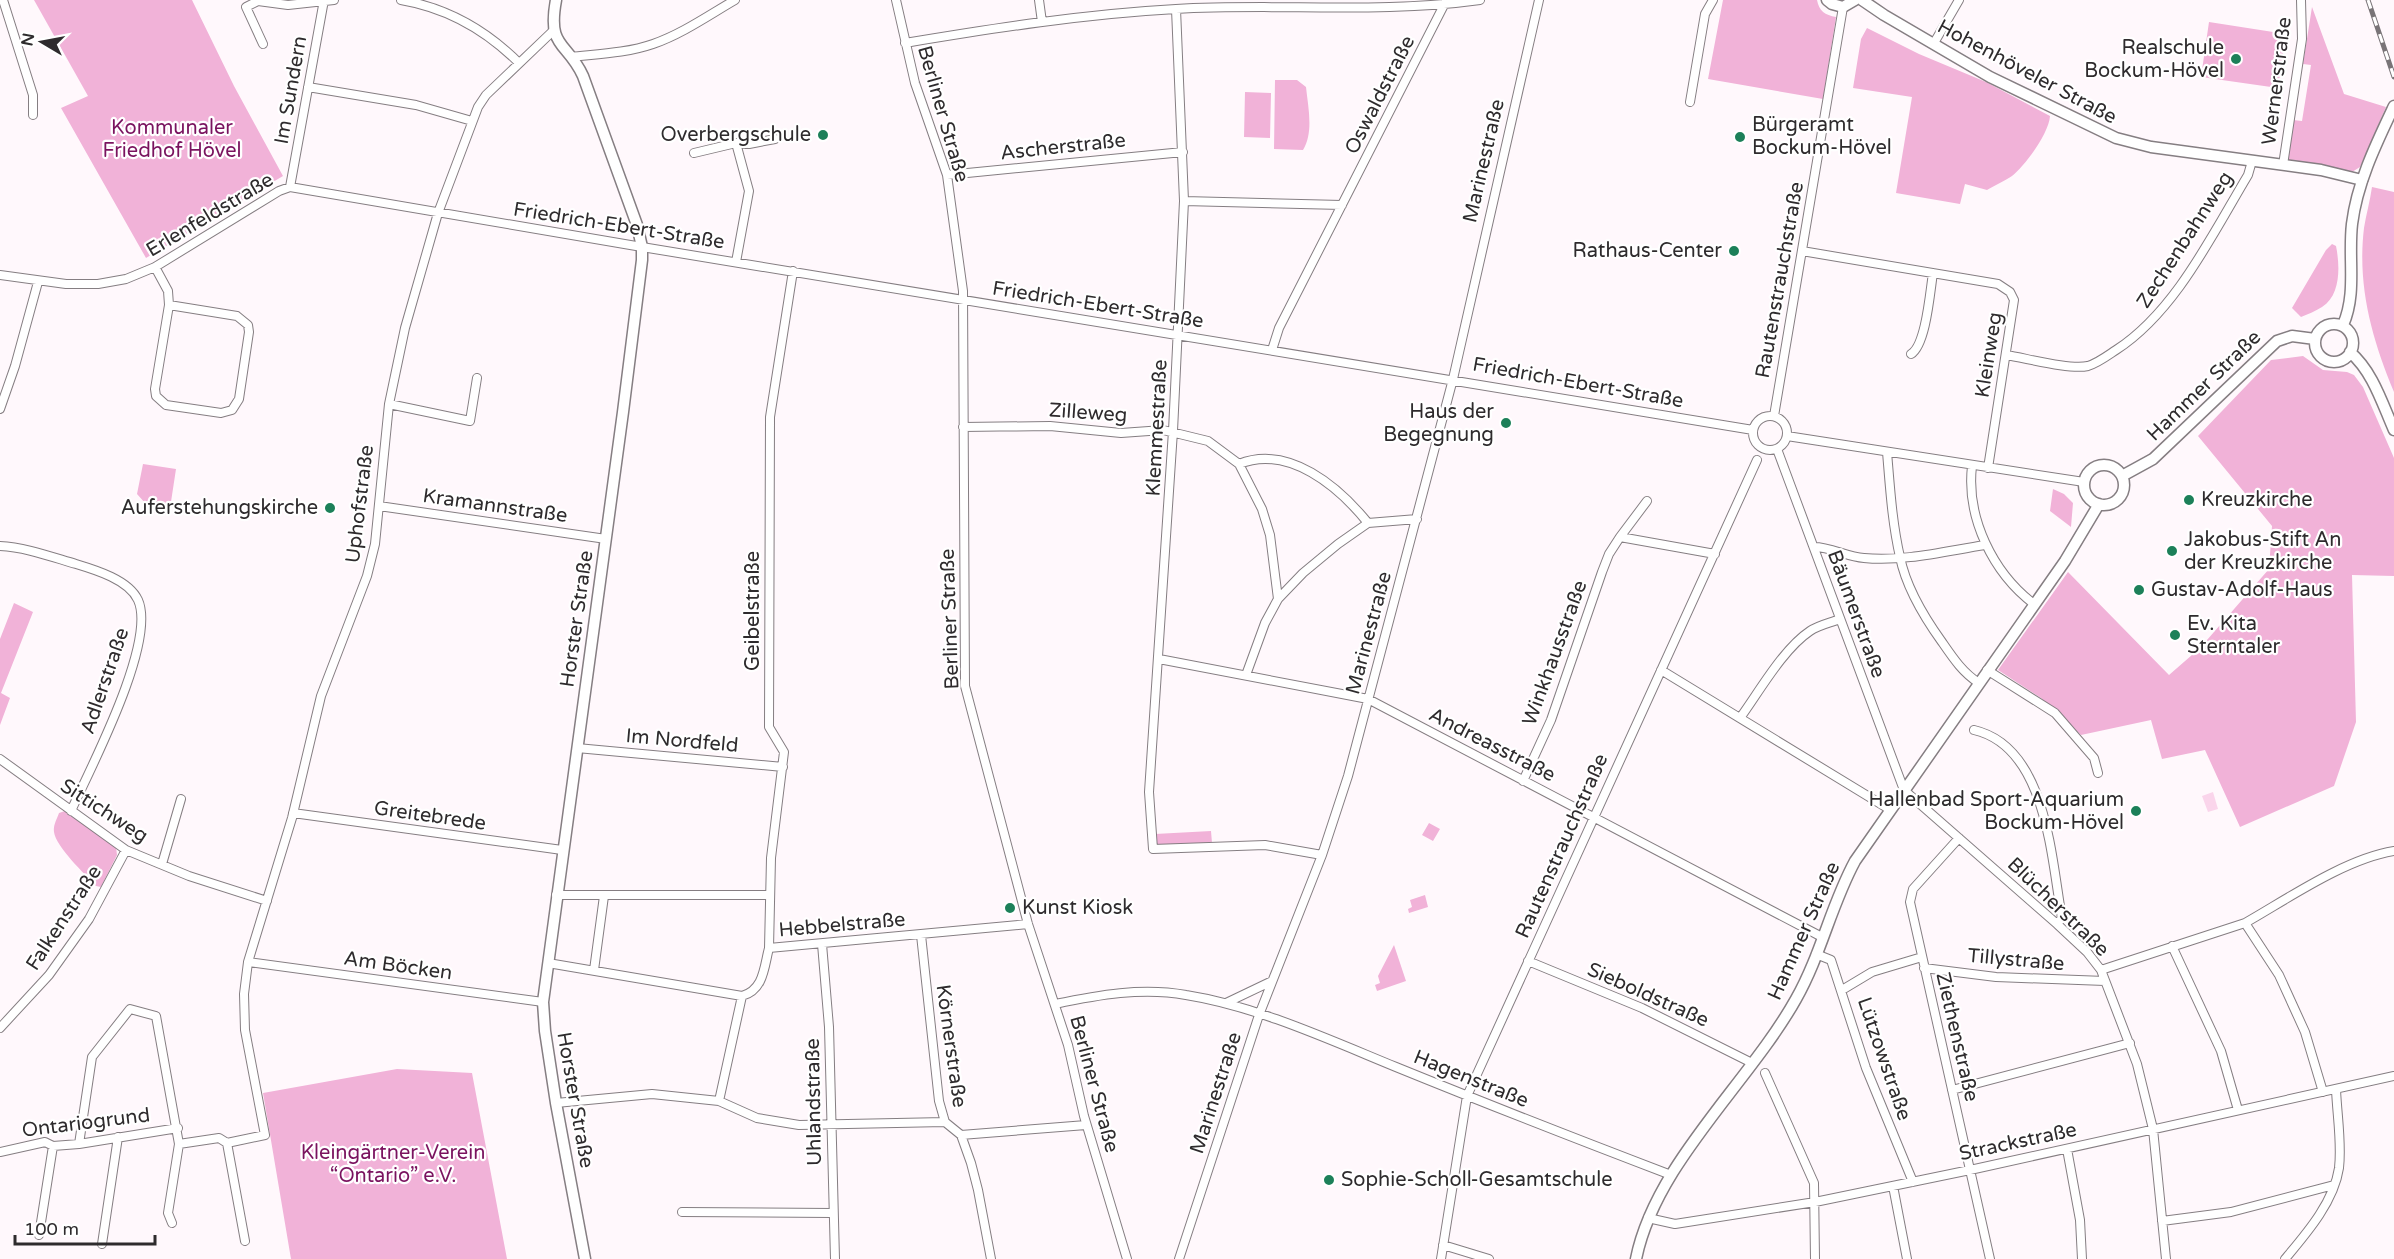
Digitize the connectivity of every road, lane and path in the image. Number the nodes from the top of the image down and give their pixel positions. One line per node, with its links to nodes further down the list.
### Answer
1 (3, 0): 33 (street)
2 (334, 0): 16 (street)
3 (401, 0): 17 (street)
4 (556, 0): 24 (street)
5 (735, 0): 28 (street)
6 (896, 0): 25 (street, Berliner Straße)
7 (1039, 0): 23 (street)
8 (1480, 0): 18 (street)
9 (1539, 0): 65 (street, Marinestraße)
10 (1713, 0): 31 (street)
11 (1827, 0): 21 (street)
12 (1855, 0): 21 (street)
13 (1862, 0): 26 (street, Hohenhöveler Straße)
14 (1959, 0): 26 (street)
15 (2301, 0): 40 (street, Wernerstraße)
16 (324, 1): 20 (street); 30 (street, Im Sundern)
17 (417, 1): 29 (street)
18 (1446, 2): 19 (street); 45 (street, Oswaldstraße)
19 (1299, 3): 22 (street)
20 (244, 4): 27 (street)
21 (1843, 7): 48 (street, Rautenstrauchstraße)
22 (1176, 9): 23 (street); 37 (street, Klemmestraße)
23 (1042, 22): 25 (street)
24 (554, 30): 28 (street, Horster Straße); 29 (street, Uphofstraße)
25 (905, 43): 41 (street, Berliner Straße)
26 (1934, 43): 39 (street, Hohenhöveler Straße)
27 (263, 44)
28 (571, 57): 47 (street, Horster Straße)
29 (519, 63): 34 (street, Uphofstraße)
30 (308, 87): 34 (street); 43 (street, Im Sundern)
31 (1690, 102)
32 (2394, 106): 42 (street)
33 (33, 115)
34 (472, 121): 46 (street, Uphofstraße)
35 (774, 139): 36 (street)
36 (736, 144): 38 (street); 49 (street)
37 (1183, 152): 41 (street, Ascherstraße); 44 (street, Klemmestraße)
38 (694, 153)
39 (2252, 161): 40 (street, Hohenhöveler Straße); 63 (street, Zechenbahnweg)
40 (2283, 165): 42 (street, Hohenhöveler Straße)
41 (946, 175): 55 (street, Berliner Straße)
42 (2362, 180): 57 (street)
43 (291, 187): 46 (street, Erlenfeldstraße); 50 (street, Erlenfeldstraße)
44 (1184, 201): 45 (street); 58 (street, Klemmestraße)
45 (1342, 205): 60 (street, Oswaldstraße)
46 (438, 213): 47 (street, Friedrich-Ebert-Straße); 66 (street, Uphofstraße)
47 (642, 247): 49 (street, Friedrich-Ebert-Straße); 88 (street, Horster Straße)
48 (1802, 251): 52 (street, Kleinweg); 68 (street, Rautenstrauchstraße)
49 (736, 262): 51 (street, Friedrich-Ebert-Straße)
50 (155, 267): 54 (street, Erlenfeldstraße); 56 (street)
51 (793, 271): 55 (street, Friedrich-Ebert-Straße); 107 (street, Geibelstraße)
52 (1933, 273): 62 (street); 63 (street, Kleinweg)
53 (0, 275): 54 (street, Erlenfeldstraße)
54 (38, 282): 67 (street)
55 (963, 299): 58 (street, Friedrich-Ebert-Straße); 69 (street, Berliner Straße)
56 (169, 305): 56 (street)
57 (2343, 326): 59 (street); 61 (street)
58 (1179, 335): 60 (street, Friedrich-Ebert-Straße); 72 (street, Klemmestraße)
59 (2314, 339): 61 (street); 80 (street, Hammer Straße)
60 (1272, 350): 65 (street, Friedrich-Ebert-Straße)
61 (2350, 352): 71 (street)
62 (1911, 354)
63 (2006, 355): 79 (street, Kleinweg)
64 (477, 378): 66 (street)
65 (1453, 379): 70 (street, Friedrich-Ebert-Straße); 85 (street, Marinestraße)
66 (389, 404): 84 (street, Uphofstraße)
67 (0, 409)
68 (1773, 416): 70 (street); 73 (street)
69 (963, 428): 72 (street, Zilleweg); 127 (street, Berliner Straße)
70 (1753, 430): 74 (street)
71 (2394, 430)
72 (1173, 431): 77 (street, Zilleweg); 97 (street, Klemmestraße)
73 (1787, 436): 74 (street); 75 (street)
74 (1777, 449): 91 (street, Bäumerstraße)
75 (1887, 452): 78 (street); 93 (street)
76 (1757, 460): 92 (street, Rautenstrauchstraße)
77 (1239, 464): 86 (street); 94 (street, Zilleweg)
78 (1972, 466): 79 (street); 89 (street)
79 (1988, 468): 81 (street)
80 (2122, 476): 81 (street); 83 (street)
81 (2084, 482): 83 (street)
82 (1647, 501): 87 (street, Winkhausstraße)
83 (2099, 504): 95 (street, Hammer Straße)
84 (379, 506): 88 (street, Kramannstraße); 114 (street, Uphofstraße)
85 (1417, 519): 86 (street); 102 (street, Marinestraße)
86 (1368, 524): 94 (street)
87 (1620, 537): 92 (street); 109 (street, Winkhausstraße)
88 (606, 539): 105 (street, Horster Straße)
89 (1985, 545): 93 (street); 95 (street)
90 (0, 546): 113 (street, Adlerstraße)
91 (1814, 547): 93 (street); 96 (street, Bäumerstraße)
92 (1714, 554): 98 (street, Rautenstrauchstraße)
93 (1900, 557): 101 (street)
94 (1278, 599): 100 (street)
95 (2034, 604): 99 (street, Hammer Straße)
96 (1840, 619): 103 (street); 110 (street, Bäumerstraße)
97 (1159, 658): 100 (street, Andreasstraße); 120 (street, Klemmestraße)
98 (1661, 670): 103 (street); 115 (street, Rautenstrauchstraße)
99 (1988, 670): 101 (street, Hammer Straße); 108 (street)
100 (1246, 675): 102 (street, Andreasstraße)
101 (1979, 683): 110 (street, Hammer Straße)
102 (1368, 699): 109 (street, Andreasstraße); 120 (street, Marinestraße)
103 (1740, 718): 112 (street)
104 (1974, 730): 128 (street)
105 (577, 748): 107 (street, Im Nordfeld); 118 (street, Horster Straße)
106 (2, 763): 113 (street, Sittichweg)
107 (783, 767): 123 (street, Geibelstraße)
108 (2098, 773)
109 (1523, 781): 115 (street, Andreasstraße)
110 (1904, 790): 112 (street, Hammer Straße); 116 (street, Blücherstraße)
111 (181, 799): 121 (street)
112 (1889, 810): 130 (street, Hammer Straße)
113 (71, 811): 117 (street, Sittichweg)
114 (293, 813): 118 (street, Greitebrede); 125 (street, Uphofstraße)
115 (1594, 816): 130 (street, Andreasstraße); 136 (street, Rautenstrauchstraße)
116 (1959, 838): 128 (street, Blücherstraße); 135 (street, Ziethenstraße)
117 (126, 850): 121 (street, Sittichweg); 150 (street, Falkenstraße)
118 (562, 850): 122 (street, Horster Straße)
119 (2394, 851): 126 (street)
120 (1322, 855): 142 (street, Marinestraße)
121 (162, 864): 125 (street, Sittichweg)
122 (556, 895): 124 (street); 138 (street, Horster Straße)
123 (769, 895): 124 (street); 133 (street, Geibelstraße)
124 (604, 896): 140 (street)
125 (267, 901): 137 (street, Uphofstraße)
126 (2246, 923): 132 (street); 157 (street)
127 (1028, 924): 129 (street, Hebbelstraße); 148 (street, Berliner Straße)
128 (2057, 924): 141 (street, Blücherstraße)
129 (921, 935): 131 (street, Hebbelstraße); 162 (street, Körnerstraße)
130 (1822, 937): 134 (street, Hammer Straße)
131 (822, 944): 133 (street, Hebbelstraße); 163 (street, Uhlandstraße)
132 (2172, 946): 141 (street); 161 (street)
133 (769, 948): 145 (street, Hebbelstraße)
134 (1816, 954): 144 (street, Lützowstraße); 152 (street, Hammer Straße)
135 (1922, 957): 139 (street, Ziethenstraße); 144 (street)
136 (1528, 961): 152 (street, Sieboldstraße); 158 (street, Rautenstrauchstraße)
137 (248, 962): 146 (street, Am Böcken); 169 (street, Uphofstraße)
138 (548, 963): 140 (street); 146 (street, Horster Straße)
139 (1924, 968): 143 (street, Tillystraße); 156 (street, Ziethenstraße)
140 (594, 970): 145 (street)
141 (2101, 970): 143 (street, Blücherstraße)
142 (1272, 981): 147 (street); 149 (street, Marinestraße)
143 (2106, 981): 151 (street, Blücherstraße)
144 (1842, 990): 177 (street, Lützowstraße)
145 (742, 996): 159 (street)
146 (543, 1002): 160 (street, Horster Straße)
147 (1226, 1003): 148 (street); 149 (street)
148 (1055, 1004): 164 (street, Berliner Straße)
149 (1259, 1015): 158 (street, Hagenstraße); 194 (street, Marinestraße)
150 (0, 1028)
151 (2130, 1043): 156 (street); 166 (street, Blücherstraße)
152 (1752, 1063): 176 (street, Hammer Straße)
153 (1765, 1073): 180 (street)
154 (2394, 1076): 155 (street, Strackstraße)
155 (2336, 1089): 157 (street, Strackstraße); 178 (street)
156 (1952, 1090): 175 (street, Ziethenstraße)
157 (2323, 1092): 161 (street, Strackstraße)
158 (1467, 1096): 176 (street, Hagenstraße); 189 (street, Rautenstrauchstraße)
159 (719, 1101): 160 (street); 163 (street)
160 (556, 1102): 190 (street, Horster Straße)
161 (2238, 1110): 166 (street, Strackstraße)
162 (945, 1122): 163 (street); 167 (street, Körnerstraße)
163 (830, 1125): 182 (street, Uhlandstraße)
164 (1086, 1125): 167 (street); 193 (street, Berliner Straße)
165 (178, 1128): 168 (street, Ontariogrund); 170 (street); 171 (street)
166 (2153, 1130): 173 (street, Strackstraße); 184 (street, Blücherstraße)
167 (961, 1135): 192 (street, Körnerstraße)
168 (118, 1137): 170 (street, Ontariogrund); 188 (street)
169 (227, 1143): 171 (street); 187 (street)
170 (79, 1144): 172 (street, Ontariogrund)
171 (180, 1144): 185 (street)
172 (53, 1146): 174 (street, Ontariogrund); 186 (street)
173 (2067, 1149): 175 (street, Strackstraße); 201 (street)
174 (0, 1152)
175 (1970, 1170): 177 (street, Strackstraße); 200 (street, Ziethenstraße)
176 (1671, 1175): 183 (street, Hammer Straße)
177 (1913, 1182): 179 (street, Strackstraße)
178 (2334, 1185): 184 (street); 203 (street)
179 (1893, 1186): 180 (street, Strackstraße); 199 (street)
180 (1815, 1202): 183 (street, Strackstraße); 198 (street)
181 (682, 1212): 182 (street)
182 (833, 1214): 191 (street, Uhlandstraße)
183 (1648, 1218): 197 (street, Hammer Straße)
184 (2162, 1221): 202 (street, Blücherstraße)
185 (172, 1223)
186 (39, 1235)
187 (245, 1241)
188 (102, 1244)
189 (1443, 1245): 195 (street, Rautenstrauchstraße); 196 (street)
190 (585, 1259)
191 (835, 1259)
192 (991, 1259)
193 (1127, 1259)
194 (1179, 1259)
195 (1441, 1259)
196 (1489, 1259)
197 (1636, 1259)
198 (1815, 1259)
199 (1906, 1259)
200 (1990, 1259)
201 (2082, 1259)
202 (2166, 1259)
203 (2285, 1259)

